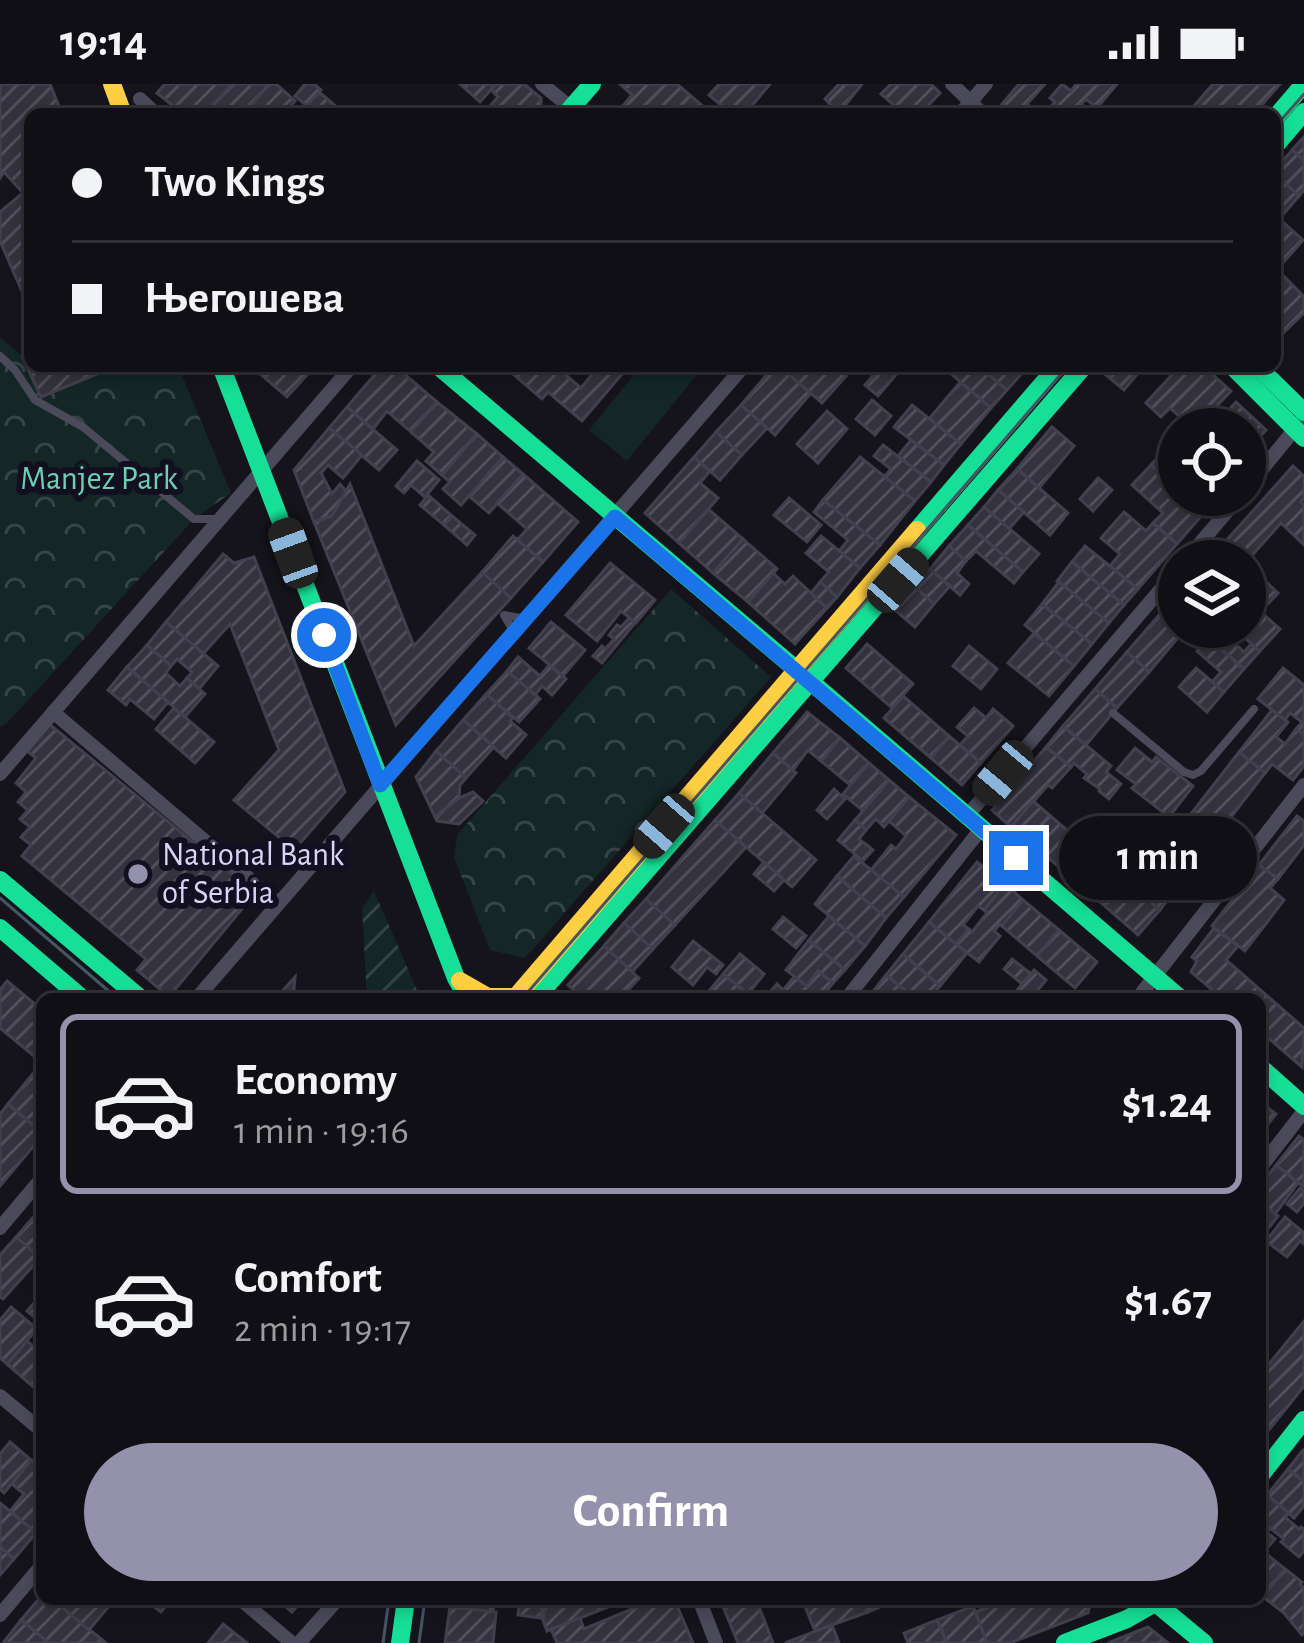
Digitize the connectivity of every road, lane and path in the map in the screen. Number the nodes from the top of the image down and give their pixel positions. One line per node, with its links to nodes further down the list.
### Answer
1 (542, 84): 8 (street)
2 (592, 84): 9 (main road)
3 (952, 84): 10 (street)
4 (986, 84): 10 (street)
5 (1304, 85): 11 (main road)
6 (140, 99): 7 (street)
7 (150, 108)
8 (566, 108)
9 (572, 108)
10 (965, 108)
11 (1281, 111)
12 (1304, 112): 13 (main road)
13 (1281, 139)
14 (0, 356): 28 (lane)
15 (223, 372): 25 (main road)
16 (347, 372): 25 (street)
17 (445, 372): 27 (main road)
18 (739, 372): 27 (street)
19 (1053, 372): 33 (main road)
20 (1079, 372): 33 (main road)
21 (1239, 372): 23 (main road)
22 (1262, 372): 23 (main road)
23 (1302, 425): 24 (street)
24 (1266, 466)
25 (262, 471): 28 (street); 39 (main road)
26 (1223, 516): 29 (street)
27 (615, 517): 31 (street); 33 (main road)
28 (221, 519): 35 (street)
29 (1203, 540)
30 (1158, 594): 40 (street)
31 (526, 618): 32 (street); 32 (lane)
32 (511, 636): 39 (street)
33 (804, 676): 40 (main road); 51 (main road)
34 (1254, 709): 36 (lane)
35 (53, 712): 37 (street); 42 (street)
36 (1113, 713)
37 (0, 774)
38 (1304, 784): 44 (street)
39 (380, 785): 42 (street); 45 (main road)
40 (974, 822): 44 (main road); 52 (street)
41 (0, 880): 47 (main road)
42 (278, 903): 48 (street)
43 (0, 928): 46 (main road)
44 (1155, 976): 53 (street); 54 (main road)
45 (456, 978): 49 (main road); 50 (main road)
46 (76, 993)
47 (134, 993)
48 (201, 993)
49 (462, 993)
50 (481, 993)
51 (526, 993)
52 (850, 993)
53 (1142, 993)
54 (1174, 993)
55 (1266, 1073): 56 (main road)
56 (1304, 1108): 57 (street)
57 (1266, 1160)
58 (36, 1185): 59 (street)
59 (0, 1228)
60 (0, 1396): 62 (street)
61 (1304, 1420): 63 (main road)
62 (36, 1426)
63 (1266, 1468)
64 (36, 1572): 71 (street)
65 (248, 1605): 72 (street)
66 (332, 1605): 72 (street)
67 (405, 1605): 73 (main road)
68 (701, 1605): 74 (street)
69 (1148, 1605): 75 (main road)
70 (1162, 1605): 76 (main road)
71 (0, 1615)
72 (295, 1643)
73 (400, 1643)
74 (716, 1643)
75 (1065, 1643)
76 (1204, 1643)

